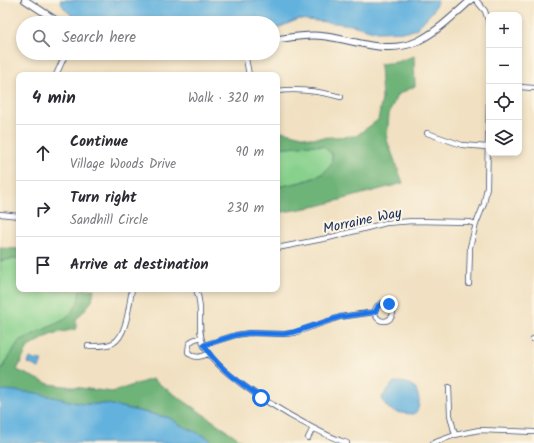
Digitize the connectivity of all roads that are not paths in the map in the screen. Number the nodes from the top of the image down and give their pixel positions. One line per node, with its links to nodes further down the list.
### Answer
1 (25, 0): 5 (street)
2 (471, 0): 6 (street)
3 (476, 0): 4 (street)
4 (486, 14)
5 (49, 16)
6 (280, 39)
7 (63, 60): 9 (street)
8 (246, 60): 10 (street)
9 (57, 72)
10 (248, 72)
11 (522, 87): 12 (street)
12 (534, 88)
13 (280, 91): 14 (street)
14 (341, 96)
15 (427, 133): 16 (street)
16 (486, 147)
17 (487, 156): 20 (street)
18 (0, 214): 19 (street)
19 (16, 216)
20 (476, 224): 21 (street, Morraine Way); 22 (street)
21 (280, 247)
22 (469, 284)
23 (131, 292): 28 (street)
24 (197, 292): 26 (street)
25 (375, 312): 25 (street); 27 (street)
26 (201, 337): 27 (street); 29 (street)
27 (204, 345): 29 (street)
28 (88, 346)
29 (208, 354): 31 (street)
30 (449, 387): 33 (street)
31 (313, 428): 34 (street); 35 (street)
32 (534, 432): 33 (street)
33 (455, 435): 36 (street)
34 (308, 438)
35 (347, 443)
36 (433, 443)

